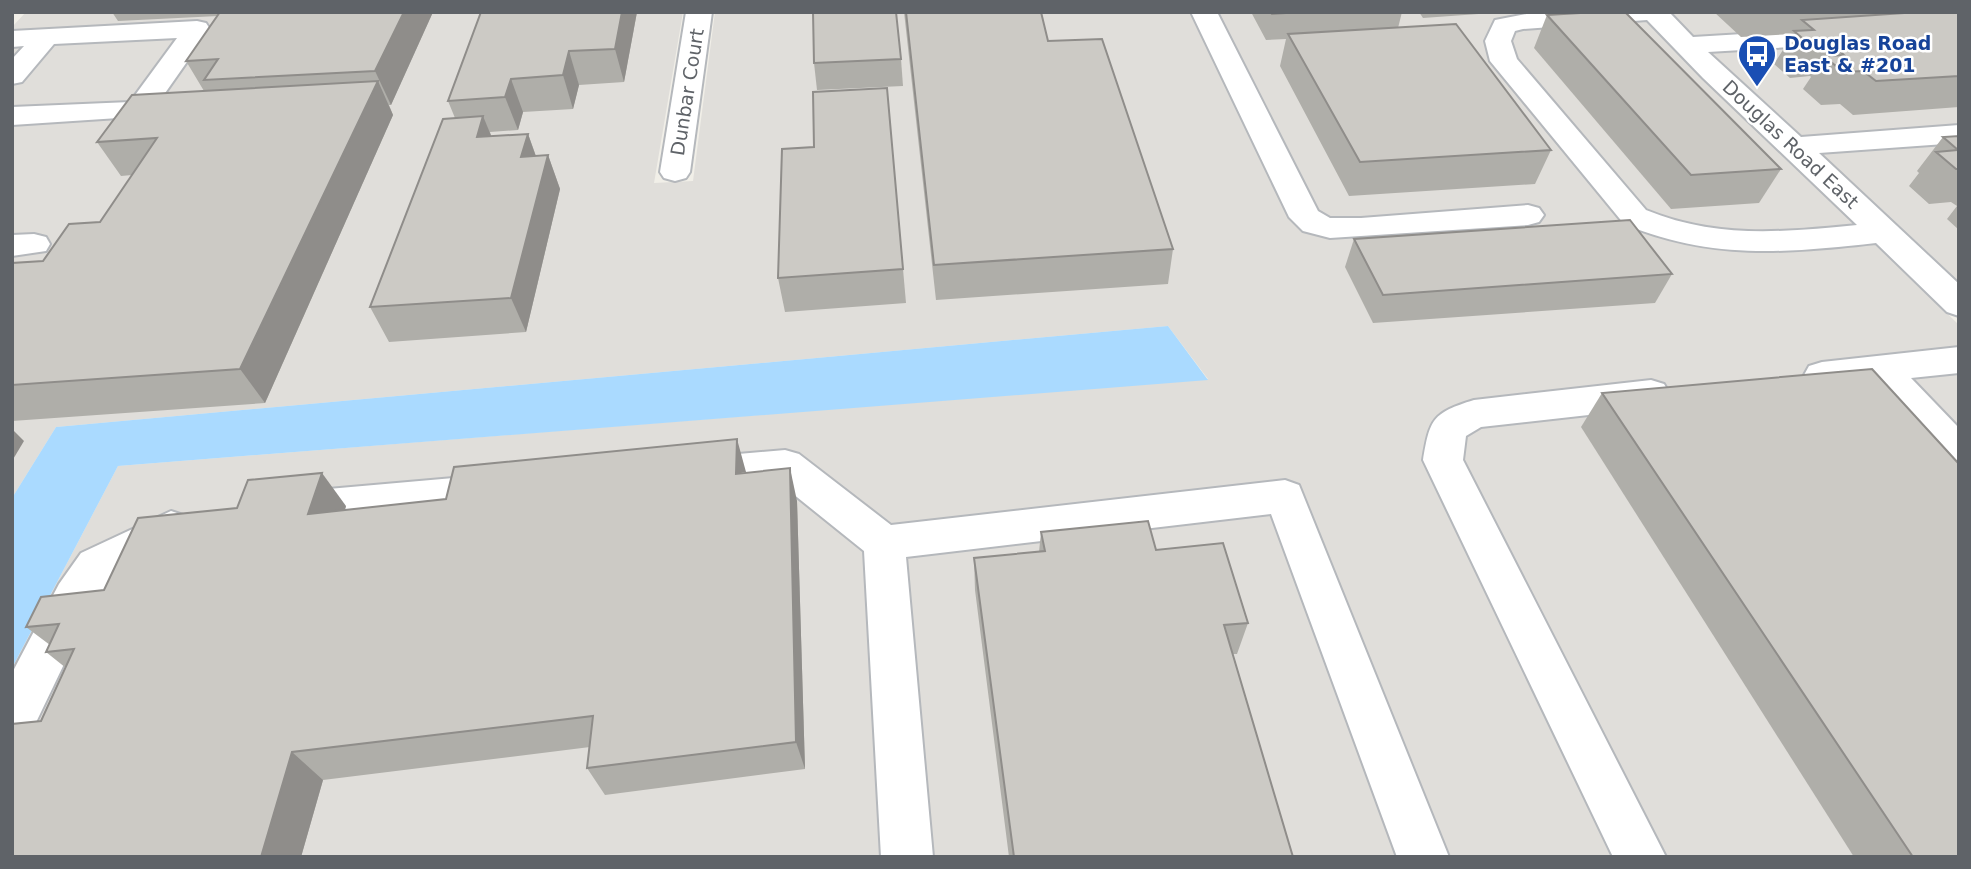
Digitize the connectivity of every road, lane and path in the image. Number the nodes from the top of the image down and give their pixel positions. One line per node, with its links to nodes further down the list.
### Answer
1 (699, 12): 12 (street, Dunbar Court)
2 (1204, 12): 13 (street)
3 (1653, 12): 7 (street, Douglas Road East); 14 (street)
4 (1874, 34): 7 (street)
5 (46, 37): 6 (street); 8 (street); 9 (street)
6 (12, 39)
7 (1688, 45): 11 (street, Douglas Road East)
8 (12, 76)
9 (12, 116)
10 (1959, 134): 11 (street)
11 (1794, 146): 14 (street, Douglas Road East)
12 (675, 172)
13 (1528, 215)
14 (1885, 232): 15 (street, Douglas Road East)
15 (1943, 271): 16 (street, Douglas Road East)
16 (1959, 304)
17 (1959, 360): 18 (street)
18 (1881, 369): 19 (street); 21 (street)
19 (1786, 379)
20 (1691, 390): 30 (street)
21 (1959, 453)
22 (648, 477): 26 (street)
23 (538, 487): 24 (street)
24 (263, 511)
25 (208, 516): 27 (street)
26 (884, 543): 28 (street); 29 (street)
27 (12, 721)
28 (907, 857)
29 (1423, 857)
30 (1640, 857)

